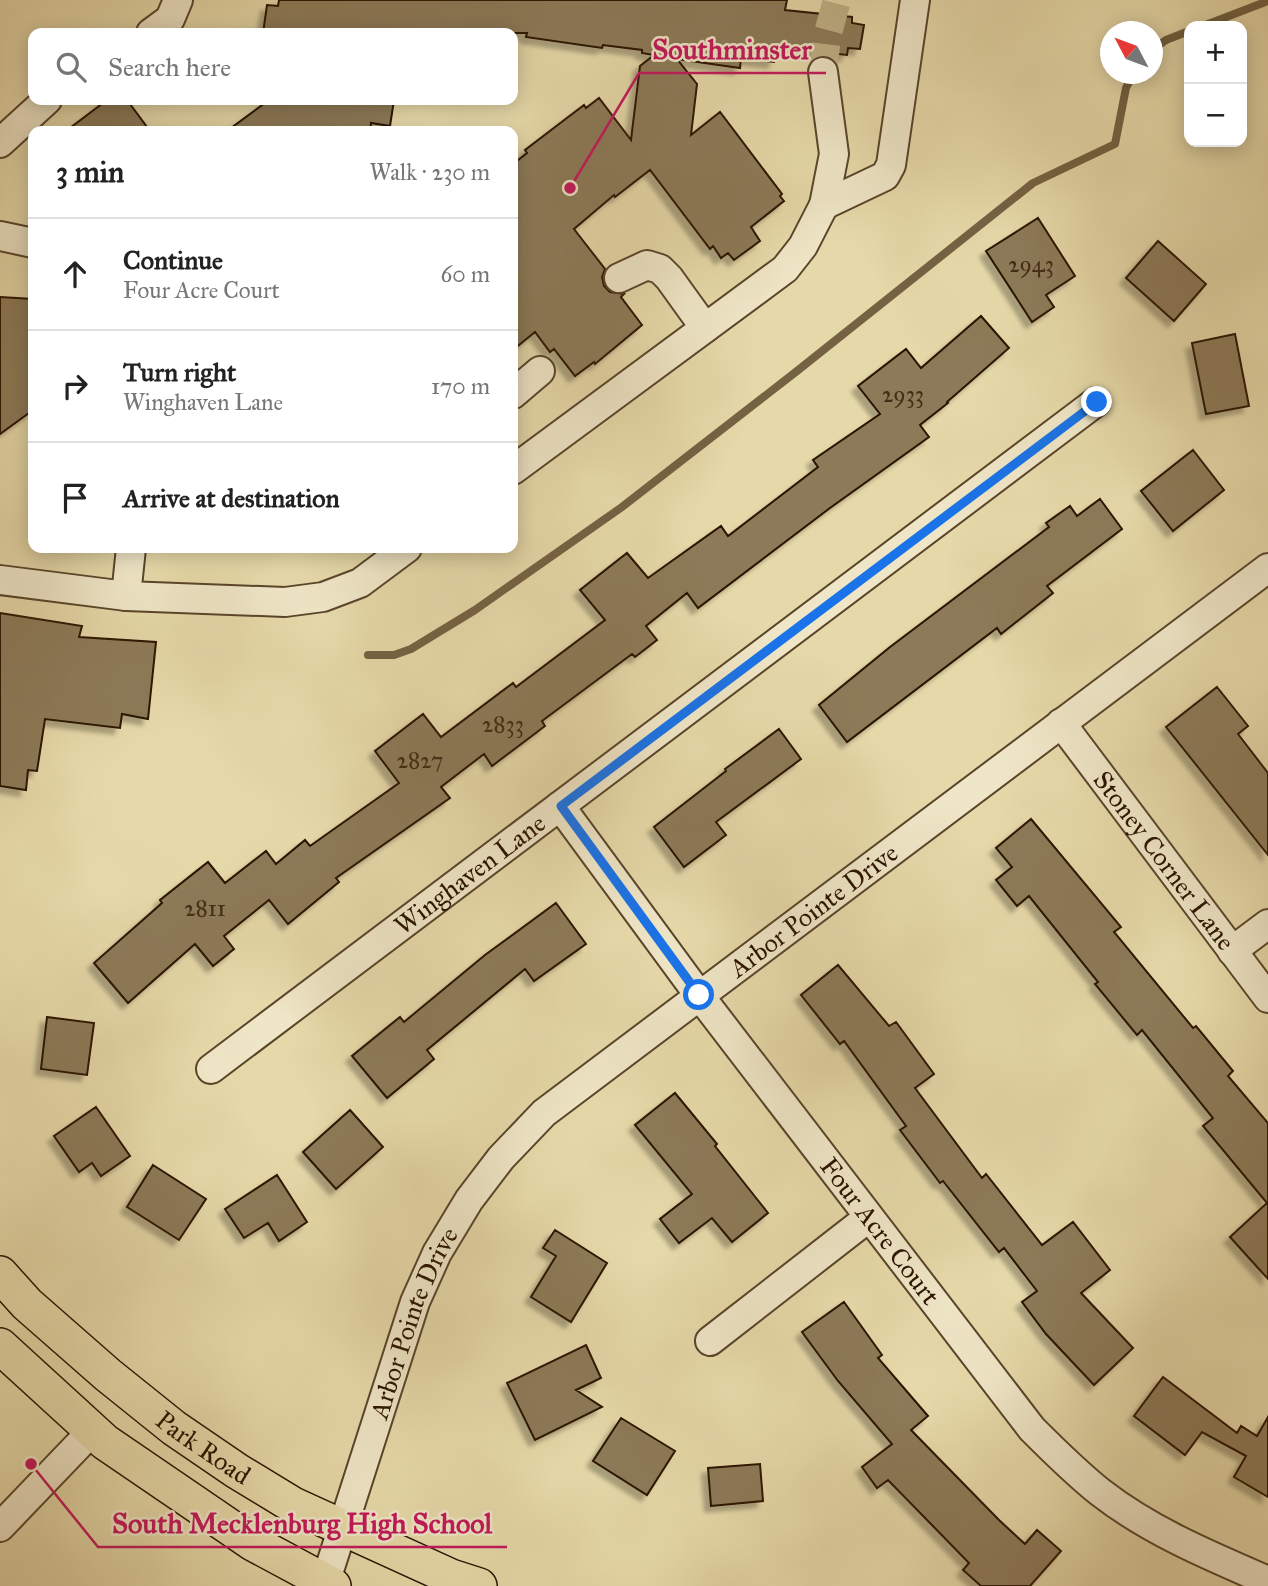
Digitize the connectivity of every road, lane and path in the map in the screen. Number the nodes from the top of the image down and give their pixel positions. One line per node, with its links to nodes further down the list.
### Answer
1 (178, 0): 3 (street)
2 (915, 0): 7 (street)
3 (158, 28)
4 (823, 72): 7 (street)
5 (42, 105): 6 (street)
6 (0, 143)
7 (824, 205): 11 (street)
8 (0, 236): 9 (street)
9 (28, 242)
10 (619, 278): 11 (street)
11 (705, 328): 15 (street)
12 (540, 371): 13 (street)
13 (518, 390)
14 (1097, 402): 22 (street, Winghaven Lane)
15 (518, 466)
16 (130, 553): 20 (street)
17 (400, 553): 20 (street)
18 (1268, 568): 21 (street, Arbor Pointe Drive)
19 (0, 580): 20 (street)
20 (126, 596)
21 (1061, 723): 24 (street, Stoney Corner Lane); 25 (street, Arbor Pointe Drive)
22 (561, 806): 25 (street, Four Acre Court); 27 (street, Winghaven Lane)
23 (1268, 924): 24 (street)
24 (1232, 951): 26 (street, Stoney Corner Lane)
25 (699, 995): 28 (street, Four Acre Court); 34 (street, Arbor Pointe Drive)
26 (1268, 998)
27 (211, 1069)
28 (868, 1218): 30 (street); 35 (street, Four Acre Court)
29 (0, 1274): 34 (main road, Park Road)
30 (710, 1341)
31 (0, 1346): 32 (main road, Park Road)
32 (92, 1431): 33 (street); 36 (main road, Park Road)
33 (0, 1527)
34 (343, 1528): 36 (street, Arbor Pointe Drive); 37 (main road, Park Road)
35 (1268, 1581)
36 (327, 1584)
37 (479, 1586)

